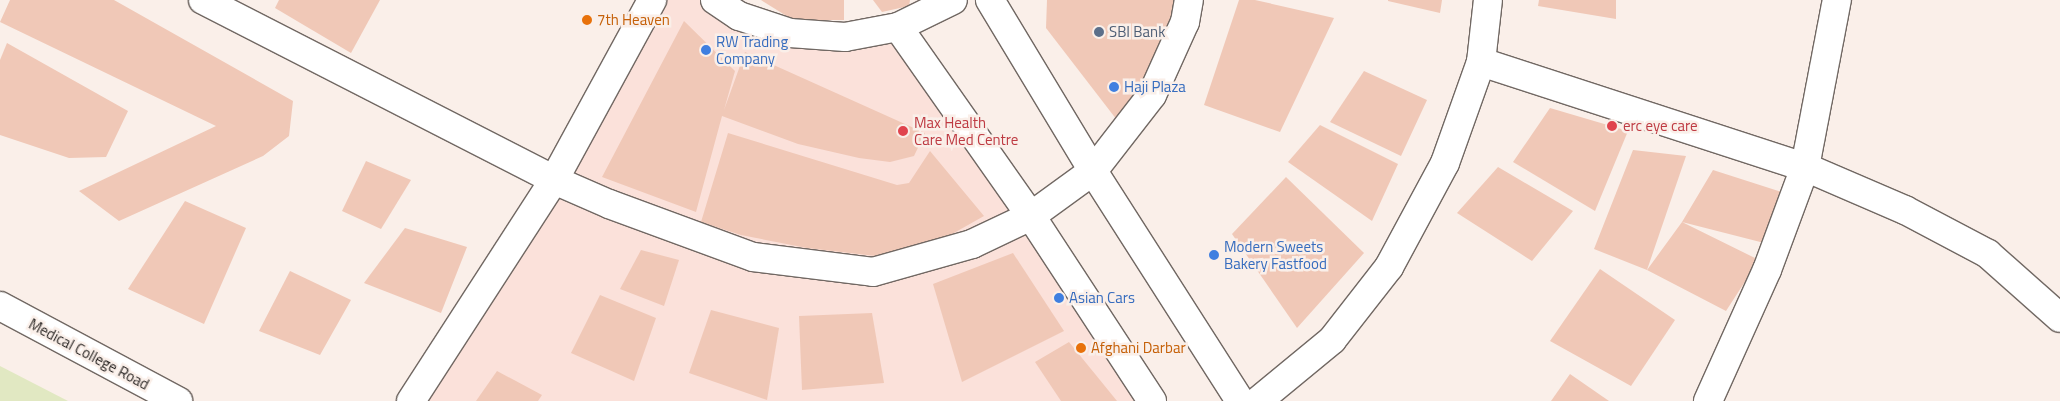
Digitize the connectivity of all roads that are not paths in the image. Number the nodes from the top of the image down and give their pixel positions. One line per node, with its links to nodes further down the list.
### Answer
1 (204, 0): 13 (street)
2 (652, 0): 13 (street)
3 (715, 0): 9 (street)
4 (953, 0): 9 (street)
5 (990, 0): 12 (street)
6 (1189, 0): 12 (street)
7 (1488, 0): 10 (street)
8 (1837, 0): 11 (street)
9 (898, 27): 14 (street)
10 (1482, 62): 11 (street); 21 (street)
11 (1806, 168): 16 (street); 22 (street)
12 (1093, 171): 14 (street); 20 (street)
13 (554, 180): 14 (street); 18 (street)
14 (1031, 216): 19 (street)
15 (0, 306): 17 (street, Medical College Road)
16 (2060, 318)
17 (178, 401)
18 (411, 401)
19 (1152, 401)
20 (1240, 401)
21 (1258, 401)
22 (1708, 401)

